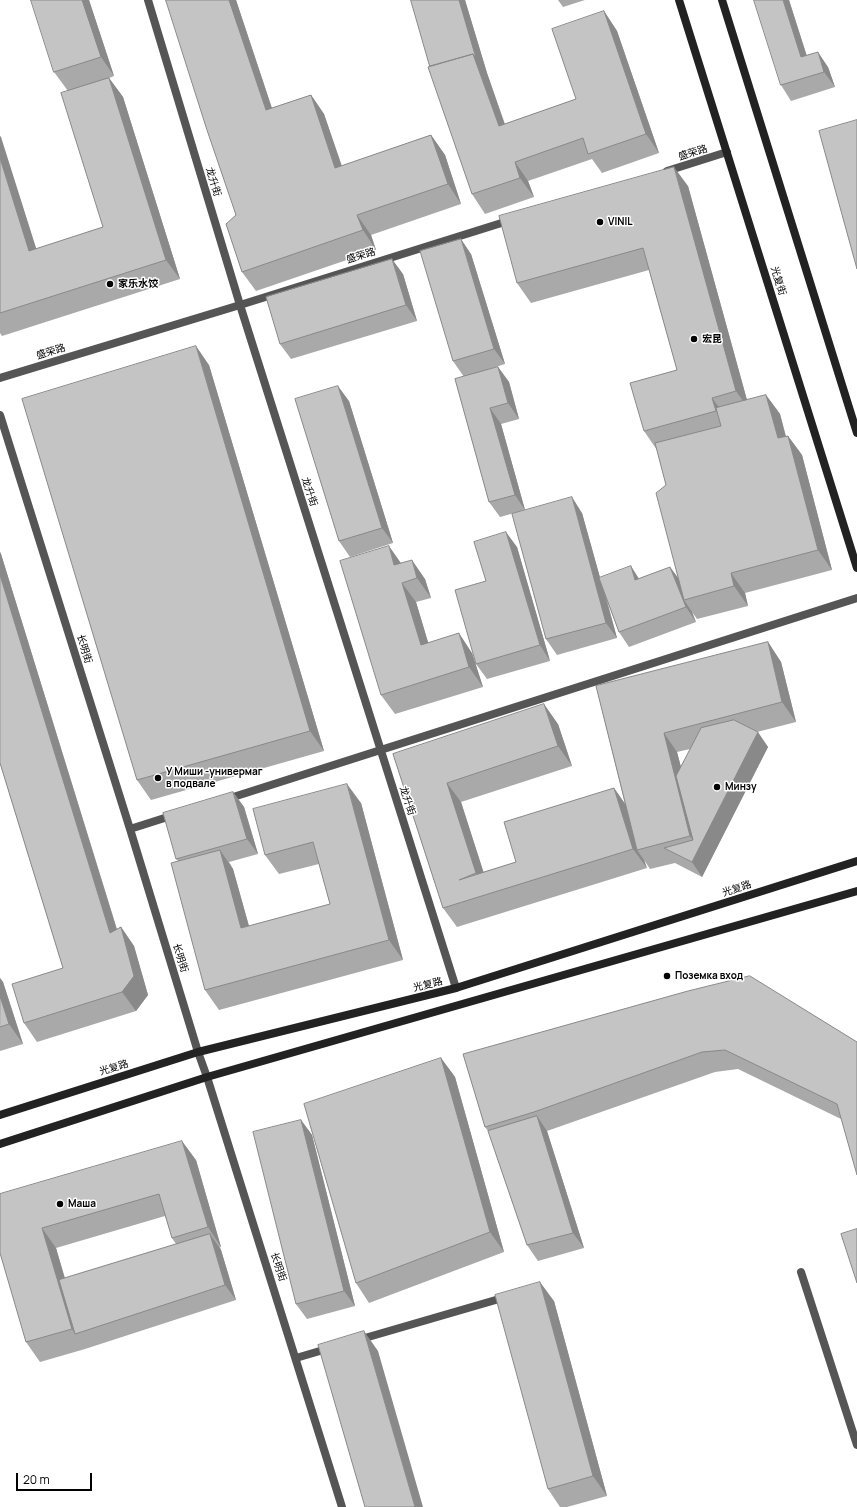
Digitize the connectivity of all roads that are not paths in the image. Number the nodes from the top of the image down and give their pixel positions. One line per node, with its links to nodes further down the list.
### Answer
1 (148, 0): 7 (street, 龙升街)
2 (679, 0): 4 (street, 光复街)
3 (722, 0): 10 (street)
4 (727, 152): 5 (street, 盛荣路); 11 (street, 光复街)
5 (658, 174)
6 (521, 217): 7 (street, 盛荣路)
7 (240, 305): 8 (street, 盛荣路); 13 (street, 龙升街)
8 (0, 378)
9 (0, 415): 16 (street, 长明街)
10 (857, 433)
11 (857, 568)
12 (857, 598): 13 (street)
13 (380, 751): 14 (street); 19 (street, 龙升街)
14 (221, 800)
15 (184, 812): 16 (street)
16 (130, 829): 20 (street, 长明街)
17 (857, 861): 19 (street, 光复路)
18 (857, 891): 21 (street)
19 (456, 988): 20 (street, 光复路)
20 (198, 1052): 21 (street, 长明街); 22 (street, 光复路)
21 (207, 1076): 23 (street); 26 (street, 长明街)
22 (0, 1115)
23 (0, 1144)
24 (801, 1272): 27 (street)
25 (511, 1296): 26 (street)
26 (296, 1358): 28 (street, 长明街)
27 (857, 1445)
28 (342, 1507)

